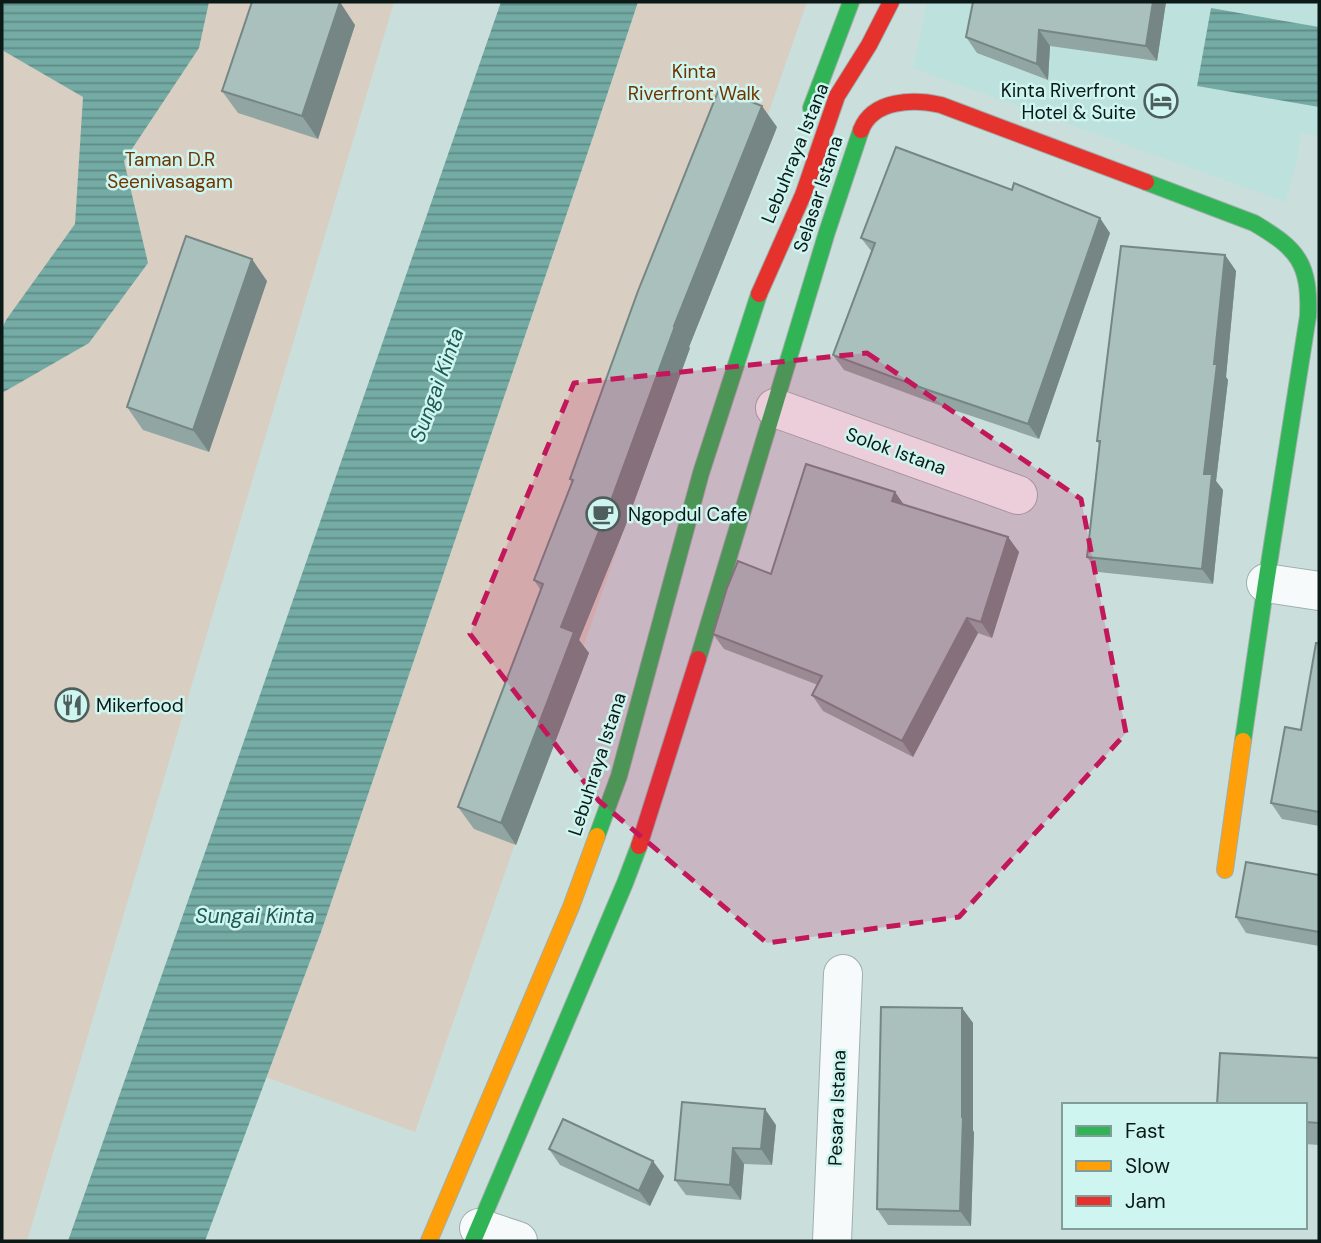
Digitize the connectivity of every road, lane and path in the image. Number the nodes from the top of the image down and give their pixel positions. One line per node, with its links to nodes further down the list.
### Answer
1 (891, 2): 5 (street, Lebuhraya Istana)
2 (851, 3): 3 (street, Lebuhraya Istana)
3 (806, 122)
4 (774, 222): 5 (street, Lebuhraya Istana)
5 (762, 285): 13 (street, Lebuhraya Istana)
6 (775, 408): 7 (street, Solok Istana); 8 (street, Selasar Istana); 12 (street, Selasar Istana)
7 (1018, 495)
8 (1266, 583): 9 (street); 10 (street)
9 (1319, 591)
10 (1225, 870)
11 (843, 974): 15 (street, Pesara Istana)
12 (476, 1234): 14 (street)
13 (429, 1241)
14 (518, 1241)
15 (832, 1241)

